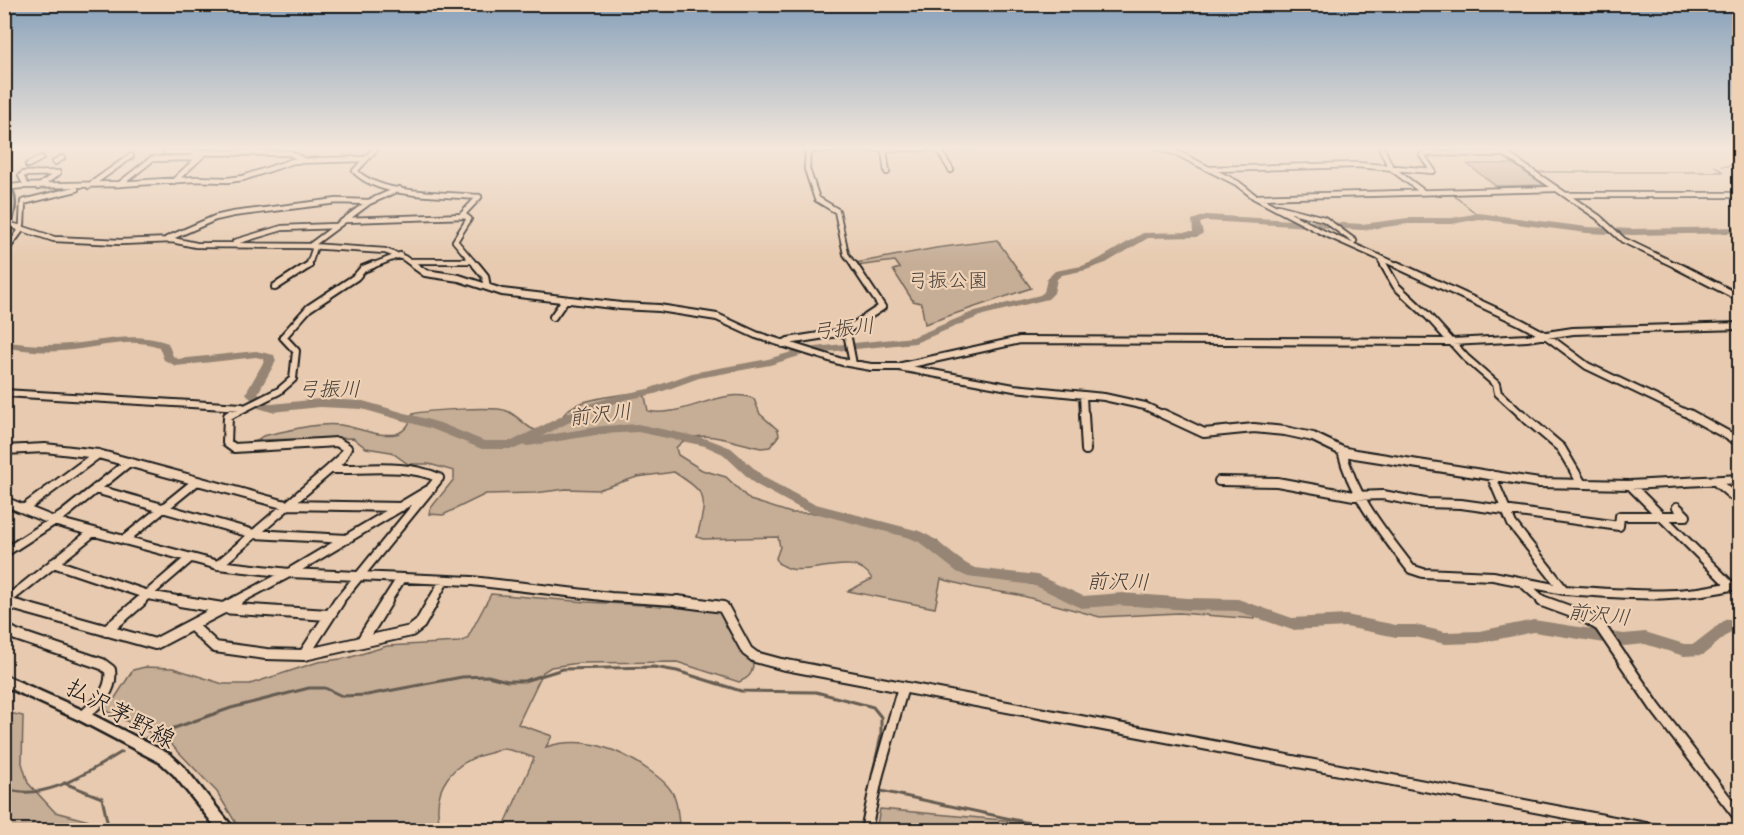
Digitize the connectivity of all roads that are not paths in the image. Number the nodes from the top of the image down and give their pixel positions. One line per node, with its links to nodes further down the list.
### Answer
1 (6, 186): 24 (highway)
2 (23, 186): 10 (street); 11 (street, bridge)
3 (65, 186): 10 (street)
4 (86, 186): 23 (street)
5 (386, 186): 12 (street)
6 (813, 186): 41 (street)
7 (1241, 186): 17 (street)
8 (1415, 186): 14 (street)
9 (1551, 186): 13 (street)
10 (38, 187)
11 (4, 188)
12 (399, 189): 18 (street); 20 (street)
13 (1555, 189): 14 (street); 15 (street)
14 (1423, 192): 17 (street)
15 (1566, 195): 16 (street); 36 (street)
16 (1740, 195)
17 (1255, 197): 19 (street)
18 (369, 202): 21 (street); 25 (street)
19 (1266, 203): 26 (street); 31 (street)
20 (462, 216): 21 (street); 33 (street)
21 (346, 220): 22 (street)
22 (335, 226): 27 (street); 28 (street)
23 (18, 228): 25 (street); 29 (street)
24 (4, 230)
25 (165, 240): 27 (street)
26 (1354, 241)
27 (228, 244): 28 (street)
28 (313, 247): 30 (street); 35 (street)
29 (4, 254)
30 (400, 255): 32 (street); 48 (street)
31 (1379, 257): 40 (street); 42 (street)
32 (409, 261): 33 (street); 34 (street)
33 (472, 261): 34 (street)
34 (487, 287): 37 (street)
35 (275, 288)
36 (1740, 298)
37 (565, 300): 38 (street); 43 (street)
38 (553, 316)
39 (1740, 326): 40 (street)
40 (1542, 334): 42 (street); 49 (street)
41 (846, 335): 43 (street); 44 (street)
42 (1452, 342): 45 (street); 61 (street)
43 (783, 344): 44 (street)
44 (853, 364): 45 (street)
45 (899, 367): 47 (street)
46 (4, 393): 48 (street)
47 (1083, 395): 51 (street); 52 (street)
48 (242, 407): 55 (street)
49 (1740, 442)
50 (4, 450): 53 (street)
51 (1086, 450)
52 (1342, 451): 56 (street); 65 (street)
53 (98, 454): 54 (street); 71 (street)
54 (129, 462): 58 (street); 64 (street)
55 (330, 470): 63 (street); 68 (street)
56 (1491, 476): 61 (street); 73 (street)
57 (1740, 479): 60 (street)
58 (197, 481): 68 (street); 72 (street)
59 (1219, 481): 65 (street)
60 (1715, 481): 62 (street); 67 (street)
61 (1582, 484): 62 (street)
62 (1630, 484): 74 (street)
63 (432, 488): 69 (street); 85 (street)
64 (95, 489): 72 (street); 75 (street)
65 (1359, 496): 73 (street); 88 (street)
66 (4, 501): 71 (street)
67 (1740, 502)
68 (286, 506): 69 (street); 77 (street)
69 (401, 507): 78 (street)
70 (1677, 507): 74 (street)
71 (25, 508): 75 (street)
72 (162, 509): 77 (street); 79 (street)
73 (1506, 510): 74 (street); 90 (street)
74 (1661, 516): 89 (street)
75 (53, 520): 76 (street); 80 (street)
76 (93, 532): 79 (street); 82 (street)
77 (254, 534): 78 (street); 83 (street)
78 (347, 539): 84 (street)
79 (124, 540): 81 (street)
80 (4, 554)
81 (189, 559): 83 (street); 91 (street)
82 (53, 564): 91 (street); 92 (street)
83 (218, 565): 84 (street)
84 (289, 573): 85 (street); 93 (street)
85 (356, 577): 86 (street); 94 (street)
86 (400, 580): 87 (street); 98 (street)
87 (444, 581): 98 (street); 101 (street)
88 (1522, 582): 90 (street); 103 (street)
89 (1735, 585): 90 (street)
90 (1564, 590)
91 (148, 595): 93 (street); 97 (street)
92 (5, 602): 97 (street)
93 (222, 608): 94 (street); 95 (street)
94 (328, 615): 99 (street)
95 (191, 625): 97 (street); 99 (street)
96 (4, 628): 102 (street)
97 (106, 632)
98 (362, 642): 99 (street)
99 (304, 655)
100 (4, 680): 102 (main road, 払沢茅野線)
101 (903, 687): 105 (street); 106 (street)
102 (83, 716): 104 (main road, 払沢茅野線)
103 (1740, 818)
104 (226, 831)
105 (866, 831)
106 (1656, 831)

